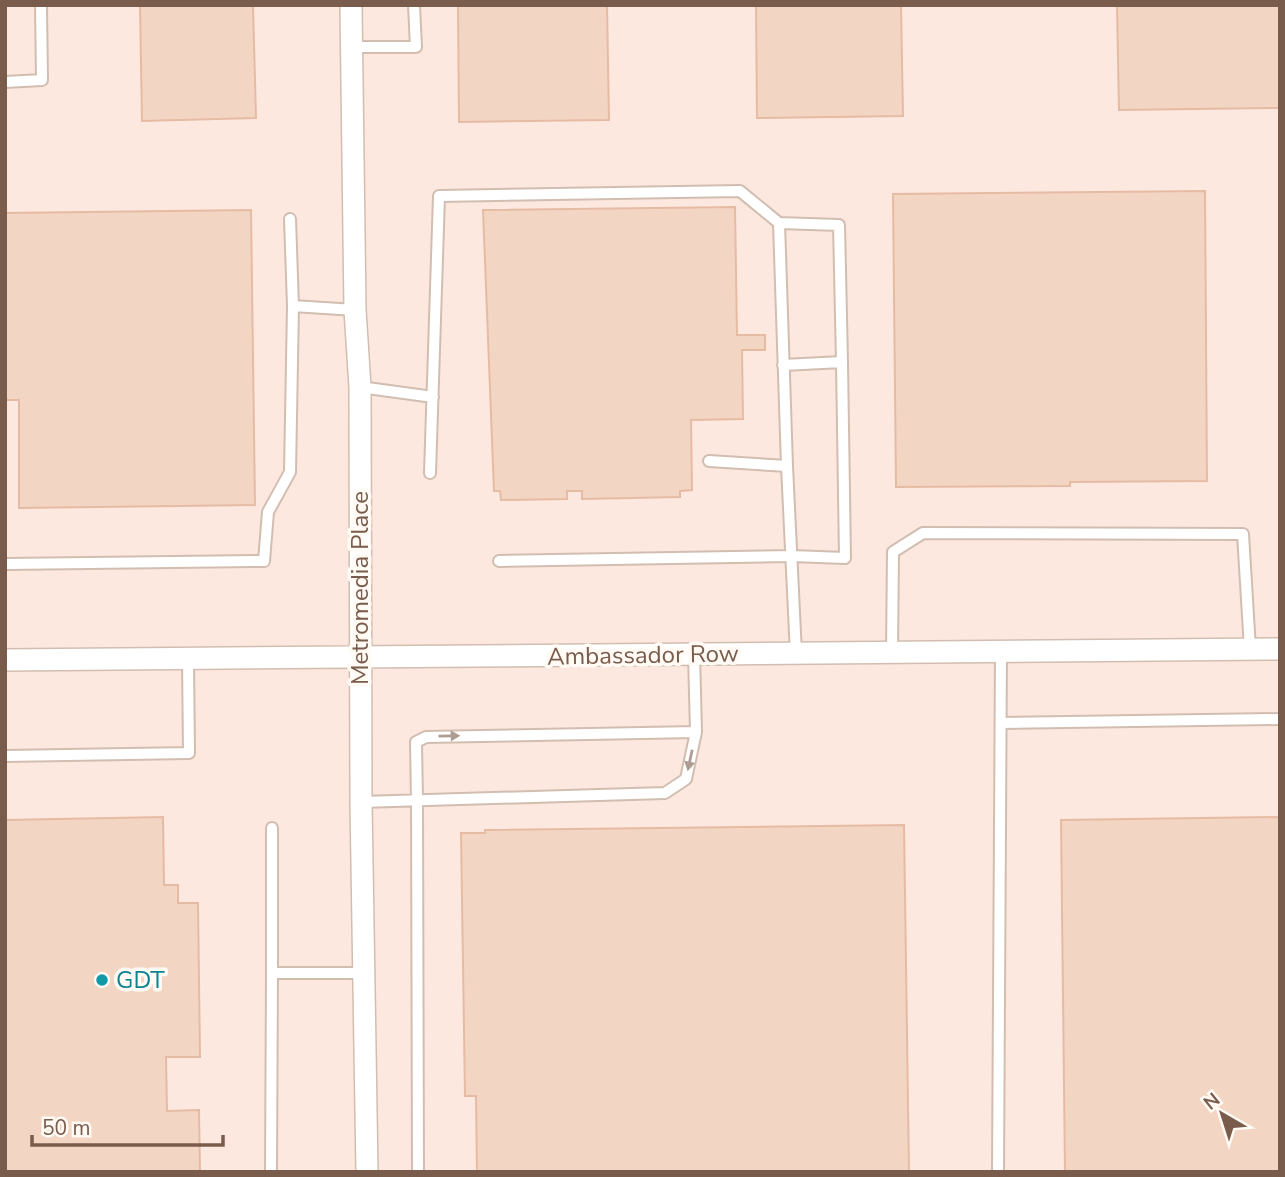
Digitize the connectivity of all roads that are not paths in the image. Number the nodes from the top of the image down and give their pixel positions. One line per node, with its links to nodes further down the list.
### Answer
1 (41, 5): 5 (lane)
2 (351, 5): 4 (street, Metromedia Place)
3 (414, 5): 4 (lane)
4 (352, 47): 9 (street, Metromedia Place)
5 (5, 82)
6 (290, 219): 8 (lane)
7 (779, 223): 10 (lane); 11 (lane); 13 (lane)
8 (293, 306): 9 (lane); 19 (lane)
9 (355, 310): 12 (street, Metromedia Place)
10 (842, 362): 11 (lane); 17 (lane)
11 (783, 365): 15 (lane)
12 (360, 387): 13 (lane); 27 (street, Metromedia Place)
13 (433, 397): 16 (lane)
14 (709, 461): 15 (lane)
15 (787, 466): 17 (lane)
16 (430, 473)
17 (792, 556): 18 (lane); 25 (lane)
18 (499, 561)
19 (5, 564)
20 (1250, 649): 21 (street, Ambassador Row); 22 (street, Ambassador Row); 23 (lane)
21 (1280, 649)
22 (1001, 652): 23 (street, Ambassador Row); 30 (lane)
23 (892, 653): 25 (street, Ambassador Row)
24 (694, 654): 25 (street, Ambassador Row); 27 (street, Ambassador Row); 31 (lane)
25 (796, 654)
26 (188, 659): 27 (street, Ambassador Row); 28 (street, Ambassador Row); 32 (lane)
27 (360, 659): 34 (street, Metromedia Place)
28 (5, 660)
29 (1280, 719): 30 (lane)
30 (1001, 723): 41 (lane)
31 (696, 732): 33 (lane, one-way to 33); 33 (lane, one-way to 31)
32 (5, 756)
33 (417, 801): 34 (lane); 40 (lane)
34 (361, 802): 37 (street, Metromedia Place)
35 (272, 828): 36 (lane)
36 (272, 973): 37 (lane); 38 (lane)
37 (363, 973): 39 (street, Metromedia Place)
38 (271, 1172)
39 (367, 1172)
40 (418, 1172)
41 (998, 1172)

